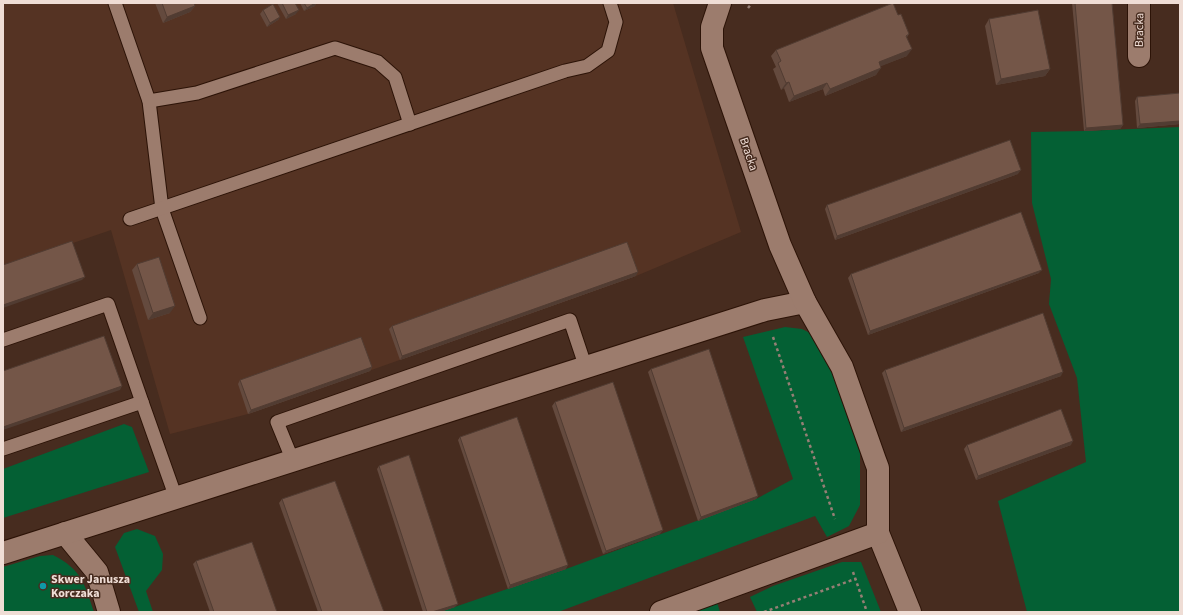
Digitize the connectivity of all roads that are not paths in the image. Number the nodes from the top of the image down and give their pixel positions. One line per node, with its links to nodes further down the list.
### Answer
1 (115, 3): 6 (lane)
2 (610, 3): 7 (lane)
3 (720, 3): 10 (street, Bracka)
4 (1139, 3): 5 (street, Bracka)
5 (1139, 56)
6 (149, 101): 7 (lane); 8 (lane)
7 (410, 124): 8 (lane)
8 (162, 209): 9 (lane); 11 (lane)
9 (130, 219)
10 (805, 302): 13 (street); 19 (street, Bracka)
11 (200, 318)
12 (3, 340): 14 (lane)
13 (586, 368): 16 (street); 16 (lane)
14 (142, 402): 15 (lane); 17 (lane)
15 (3, 449)
16 (293, 461): 17 (street)
17 (176, 498): 18 (street)
18 (65, 533): 20 (street); 21 (street)
19 (878, 533): 22 (street); 23 (street)
20 (3, 553)
21 (109, 612)
22 (661, 612)
23 (910, 612)

